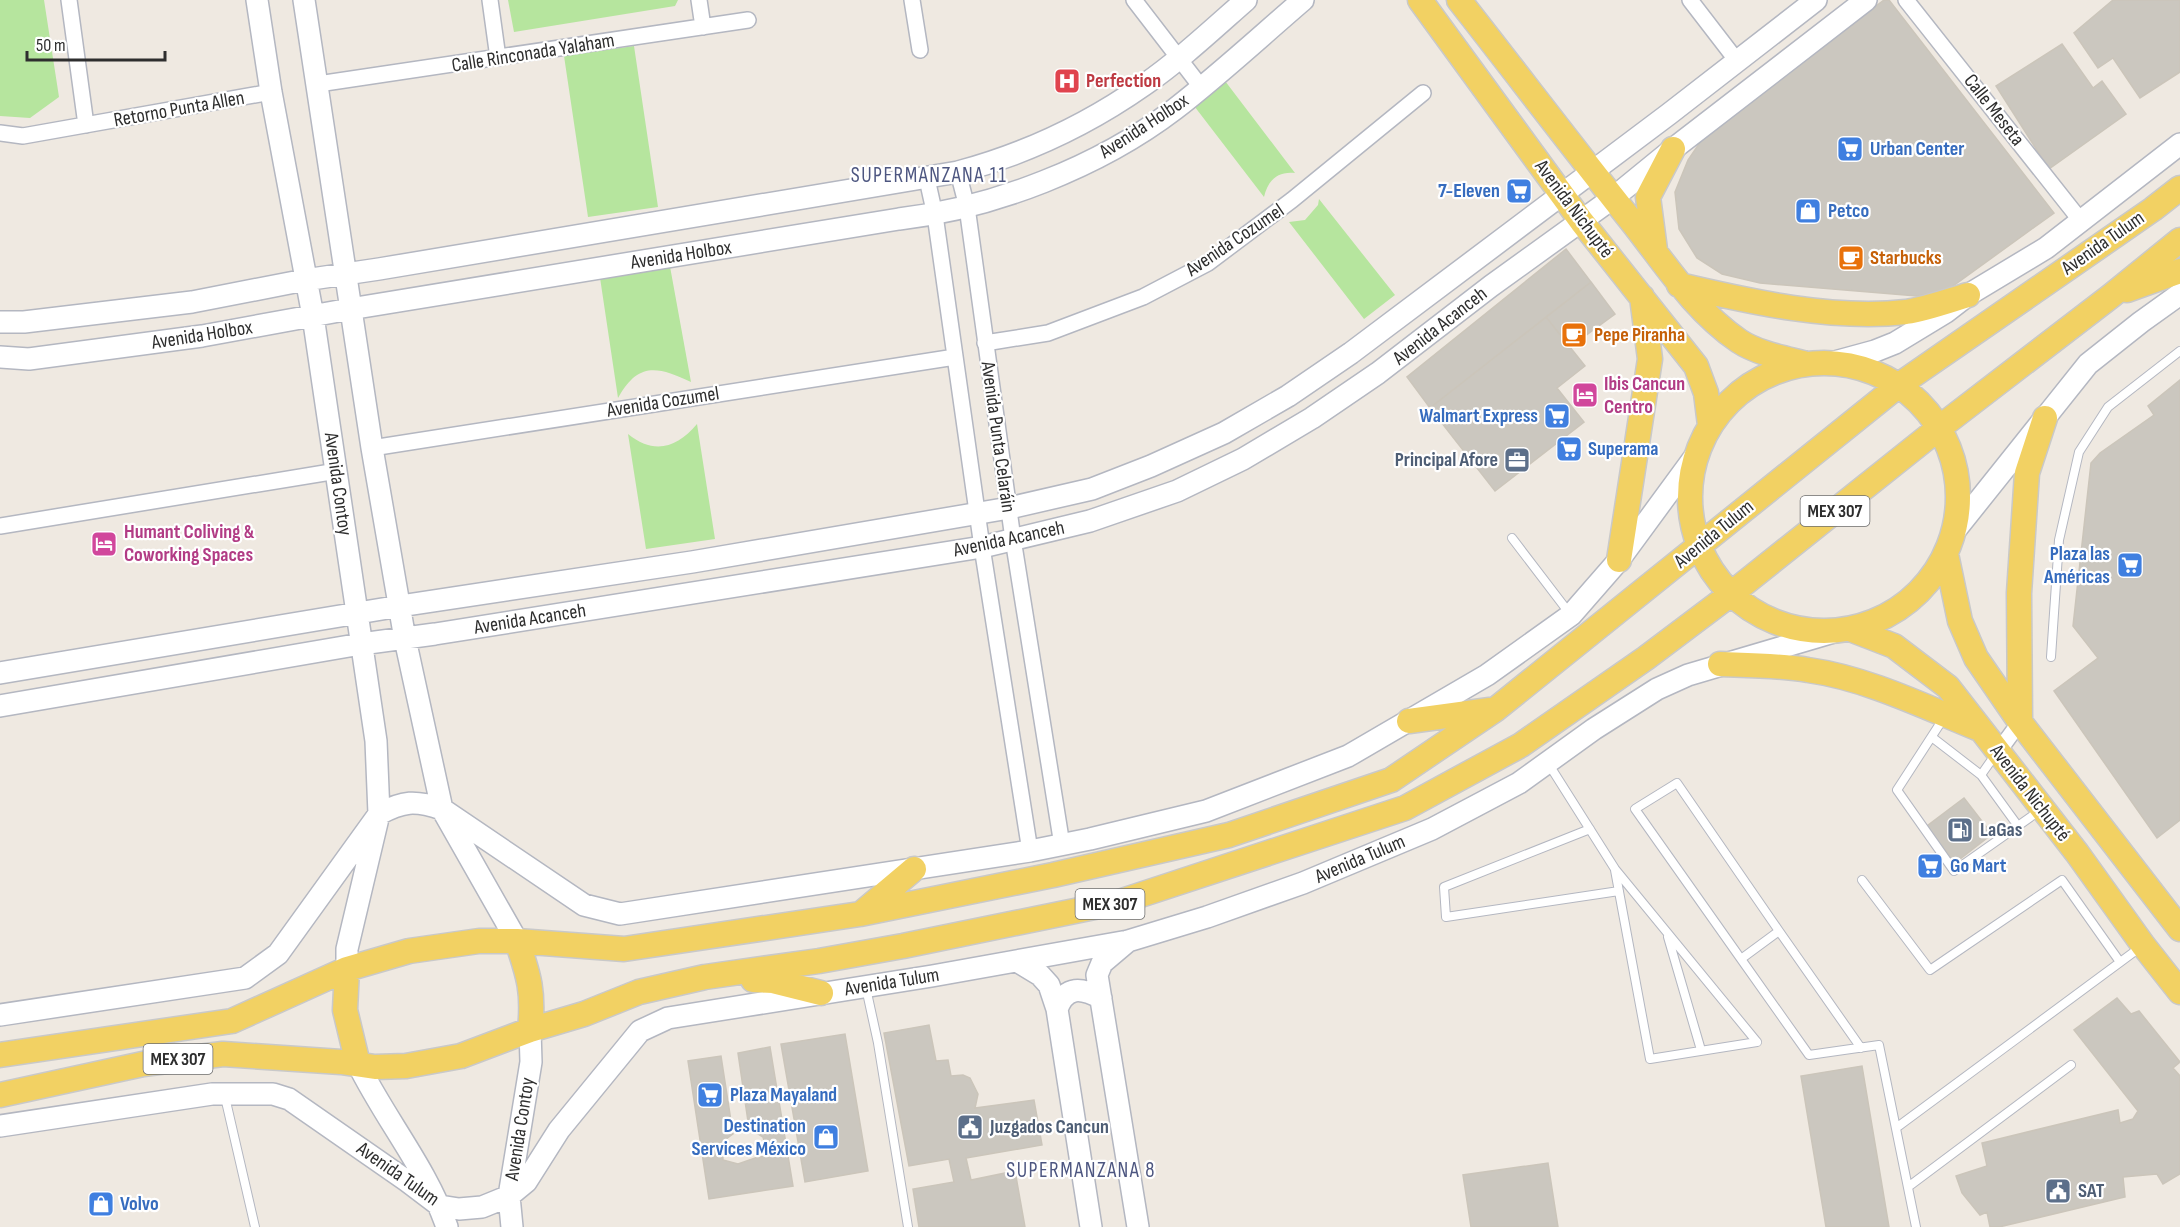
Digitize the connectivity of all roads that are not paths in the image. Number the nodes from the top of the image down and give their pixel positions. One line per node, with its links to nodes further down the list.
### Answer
1 (69, 0): 26 (street, Retorno Punta Allen)
2 (257, 0): 24 (street, Avenida Contoy)
3 (304, 0): 22 (street, Avenida Contoy)
4 (490, 0): 19 (street)
5 (699, 0): 17 (street)
6 (912, 0): 18 (street)
7 (1134, 0): 20 (street)
8 (1246, 0): 20 (street, Avenida Holbox)
9 (1303, 0): 23 (street, Avenida Holbox)
10 (1420, 0): 34 (main road, Avenida Nichupté)
11 (1459, 0): 31 (main road, Avenida Nichupté)
12 (1690, 0): 21 (street)
13 (1816, 0): 21 (street, Avenida Acanceh)
14 (1866, 0): 29 (street, Avenida Acanceh)
15 (1906, 0): 38 (street, Calle Meseta)
16 (748, 20): 17 (street, Calle Rinconada Yalaham)
17 (703, 27): 19 (street, Calle Rinconada Yalaham)
18 (920, 50)
19 (498, 58): 22 (street, Calle Rinconada Yalaham)
20 (1178, 58): 23 (street); 30 (street, Avenida Holbox)
21 (1737, 62): 31 (street, Avenida Acanceh)
22 (318, 84): 43 (street, Avenida Contoy)
23 (1201, 87): 36 (street, Avenida Holbox)
24 (271, 92): 26 (street, Retorno Punta Allen); 44 (street, Avenida Contoy)
25 (1423, 93): 53 (street, Avenida Cozumel)
26 (86, 125): 27 (street, Retorno Punta Allen)
27 (0, 133)
28 (2180, 144): 38 (street, Avenida Tulum)
29 (1673, 149): 35 (street, Avenida Acanceh); 41 (main road)
30 (958, 172): 32 (street, Avenida Holbox); 36 (street, Avenida Punta Celaráin)
31 (1592, 172): 34 (street, Avenida Acanceh); 35 (main road, Avenida Nichupté)
32 (927, 179): 37 (street, Avenida Punta Celaráin); 43 (street, Avenida Holbox)
33 (2180, 188): 59 (main road, Avenida Tulum / MEX 307)
34 (1562, 194): 39 (main road, Avenida Nichupté); 66 (street, Avenida Acanceh)
35 (1613, 198): 39 (street, Avenida Acanceh); 41 (main road, Avenida Nichupté)
36 (967, 207): 37 (street, Avenida Holbox); 53 (street, Avenida Punta Celaráin)
37 (935, 215): 50 (street, Avenida Holbox); 56 (street, Avenida Punta Celaráin)
38 (2081, 221): 47 (street, Avenida Tulum)
39 (1582, 222): 49 (main road, Avenida Nichupté); 70 (street, Avenida Acanceh)
40 (2180, 240): 48 (main road, Avenida Tulum / MEX 307)
41 (1656, 252): 45 (main road, Avenida Nichupté)
42 (2180, 271): 48 (main road)
43 (346, 273): 44 (street, Avenida Holbox); 50 (street, Avenida Contoy)
44 (305, 280): 51 (street, Avenida Contoy); 52 (street, Avenida Holbox)
45 (1679, 285): 47 (main road); 58 (main road, Avenida Nichupté)
46 (2180, 294): 60 (street)
47 (1968, 295): 57 (street, Avenida Tulum)
48 (2111, 296): 62 (main road, Avenida Tulum / MEX 307)
49 (1642, 297): 61 (main road, Avenida Nichupté); 74 (main road)
50 (350, 309): 51 (street, Avenida Holbox); 63 (street, Avenida Contoy)
51 (313, 316): 55 (street, Avenida Holbox); 65 (street, Avenida Contoy)
52 (0, 322)
53 (985, 343): 66 (street, Avenida Punta Celaráin)
54 (2180, 351): 82 (lane)
55 (0, 357)
56 (955, 357): 63 (street, Avenida Cozumel); 67 (street, Avenida Punta Celaráin)
57 (1831, 363): 58 (main road); 59 (main road)
58 (1806, 364): 61 (main road)
59 (1899, 385): 62 (main road); 72 (main road, Avenida Tulum / MEX 307)
60 (2045, 418): 71 (street); 89 (main road)
61 (1710, 425): 64 (main road)
62 (1939, 428): 71 (main road); 75 (main road, Avenida Tulum / MEX 307)
63 (372, 448): 76 (street, Avenida Contoy)
64 (1696, 455): 72 (main road); 74 (street)
65 (336, 471): 68 (street); 77 (street, Avenida Contoy)
66 (1009, 508): 67 (street, Avenida Acanceh); 70 (street, Avenida Punta Celaráin)
67 (977, 512): 73 (street, Avenida Punta Celaráin); 76 (street, Avenida Acanceh)
68 (0, 526)
69 (1512, 538): 78 (lane)
70 (1012, 539): 73 (street, Avenida Acanceh); 100 (street, Avenida Punta Celaráin)
71 (1949, 544): 79 (main road); 89 (main road, Avenida Nichupté)
72 (1699, 545): 75 (main road); 86 (main road, Avenida Tulum / MEX 307)
73 (982, 547): 80 (street, Avenida Acanceh); 101 (street, Avenida Punta Celaráin)
74 (1619, 560): 78 (street)
75 (1731, 594): 79 (main road); 117 (main road, Avenida Tulum / MEX 307)
76 (400, 606): 77 (street, Avenida Acanceh); 80 (street, Avenida Contoy)
77 (356, 613): 81 (street, Avenida Contoy); 84 (street, Avenida Acanceh)
78 (1571, 615): 88 (street)
79 (1844, 630): 83 (street, Avenida Tulum); 90 (main road, Avenida Nichupté)
80 (405, 639): 81 (street, Avenida Acanceh); 95 (street, Avenida Contoy)
81 (362, 644): 85 (street, Avenida Acanceh); 97 (street, Avenida Contoy)
82 (2051, 657)
83 (1720, 664): 87 (main road); 93 (street, Avenida Tulum)
84 (0, 673)
85 (0, 706)
86 (1496, 709): 88 (main road); 106 (main road, Avenida Tulum / MEX 307)
87 (1946, 715): 90 (main road); 91 (lane)
88 (1409, 721): 100 (street)
89 (2020, 722): 92 (street); 107 (main road, Avenida Nichupté)
90 (1980, 729): 92 (main road, Avenida Nichupté)
91 (1933, 738): 94 (lane); 98 (lane)
92 (1998, 752): 94 (lane); 96 (main road, Avenida Nichupté)
93 (1548, 764): 99 (lane); 111 (street, Avenida Tulum)
94 (1981, 775): 98 (lane)
95 (442, 808): 97 (street); 102 (street); 110 (street, Avenida Contoy)
96 (2042, 809): 98 (lane); 112 (main road, Avenida Nichupté)
97 (379, 814): 116 (street, Avenida Contoy); 123 (street)
98 (2018, 826)
99 (1590, 829): 103 (lane); 105 (lane)
100 (1062, 845): 101 (street)
101 (1030, 851): 102 (street)
102 (914, 869): 106 (main road)
103 (1615, 869): 105 (lane); 109 (lane)
104 (1862, 880): 115 (lane)
105 (1619, 891): 128 (lane)
106 (860, 914): 110 (main road, Avenida Tulum / MEX 307)
107 (2180, 928)
108 (1779, 930): 113 (lane); 113 (lane); 126 (lane)
109 (1667, 933): 128 (lane); 128 (lane)
110 (517, 940): 116 (main road, Avenida Tulum); 124 (main road)
111 (1128, 941): 114 (street, Avenida Tulum); 121 (street)
112 (2143, 945): 115 (lane); 119 (main road, Avenida Nichupté)
113 (1741, 959): 126 (lane)
114 (1017, 961): 118 (street, Avenida Tulum); 122 (street)
115 (2120, 962): 137 (lane)
116 (348, 969): 127 (main road, MEX 307); 130 (main road)
117 (705, 977): 120 (main road); 124 (main road, Avenida Tulum / MEX 307)
118 (866, 986): 120 (street, Avenida Tulum); 144 (lane)
119 (2180, 992)
120 (821, 993): 139 (street, Avenida Tulum)
121 (1101, 998): 122 (street); 146 (street)
122 (1057, 1009): 145 (street)
123 (0, 1015)
124 (530, 1030): 130 (main road, Avenida Tulum); 139 (street, Avenida Contoy)
125 (0, 1041): 127 (main road)
126 (1861, 1048): 137 (lane)
127 (32, 1050): 129 (main road, MEX 307)
128 (1701, 1050)
129 (0, 1055)
130 (358, 1064): 132 (main road, MEX 307); 140 (street)
131 (2071, 1065): 138 (lane)
132 (25, 1089): 134 (main road, MEX 307); 135 (main road)
133 (224, 1094): 136 (street, Avenida Tulum); 140 (street, Avenida Tulum); 141 (lane)
134 (0, 1095)
135 (0, 1110)
136 (0, 1126)
137 (1896, 1128): 138 (lane)
138 (1908, 1187): 147 (lane)
139 (509, 1196): 140 (street, Avenida Tulum); 143 (street, Avenida Contoy)
140 (440, 1206): 142 (street)
141 (255, 1227)
142 (447, 1227)
143 (512, 1227)
144 (908, 1227)
145 (1091, 1227)
146 (1138, 1227)
147 (1916, 1227)

